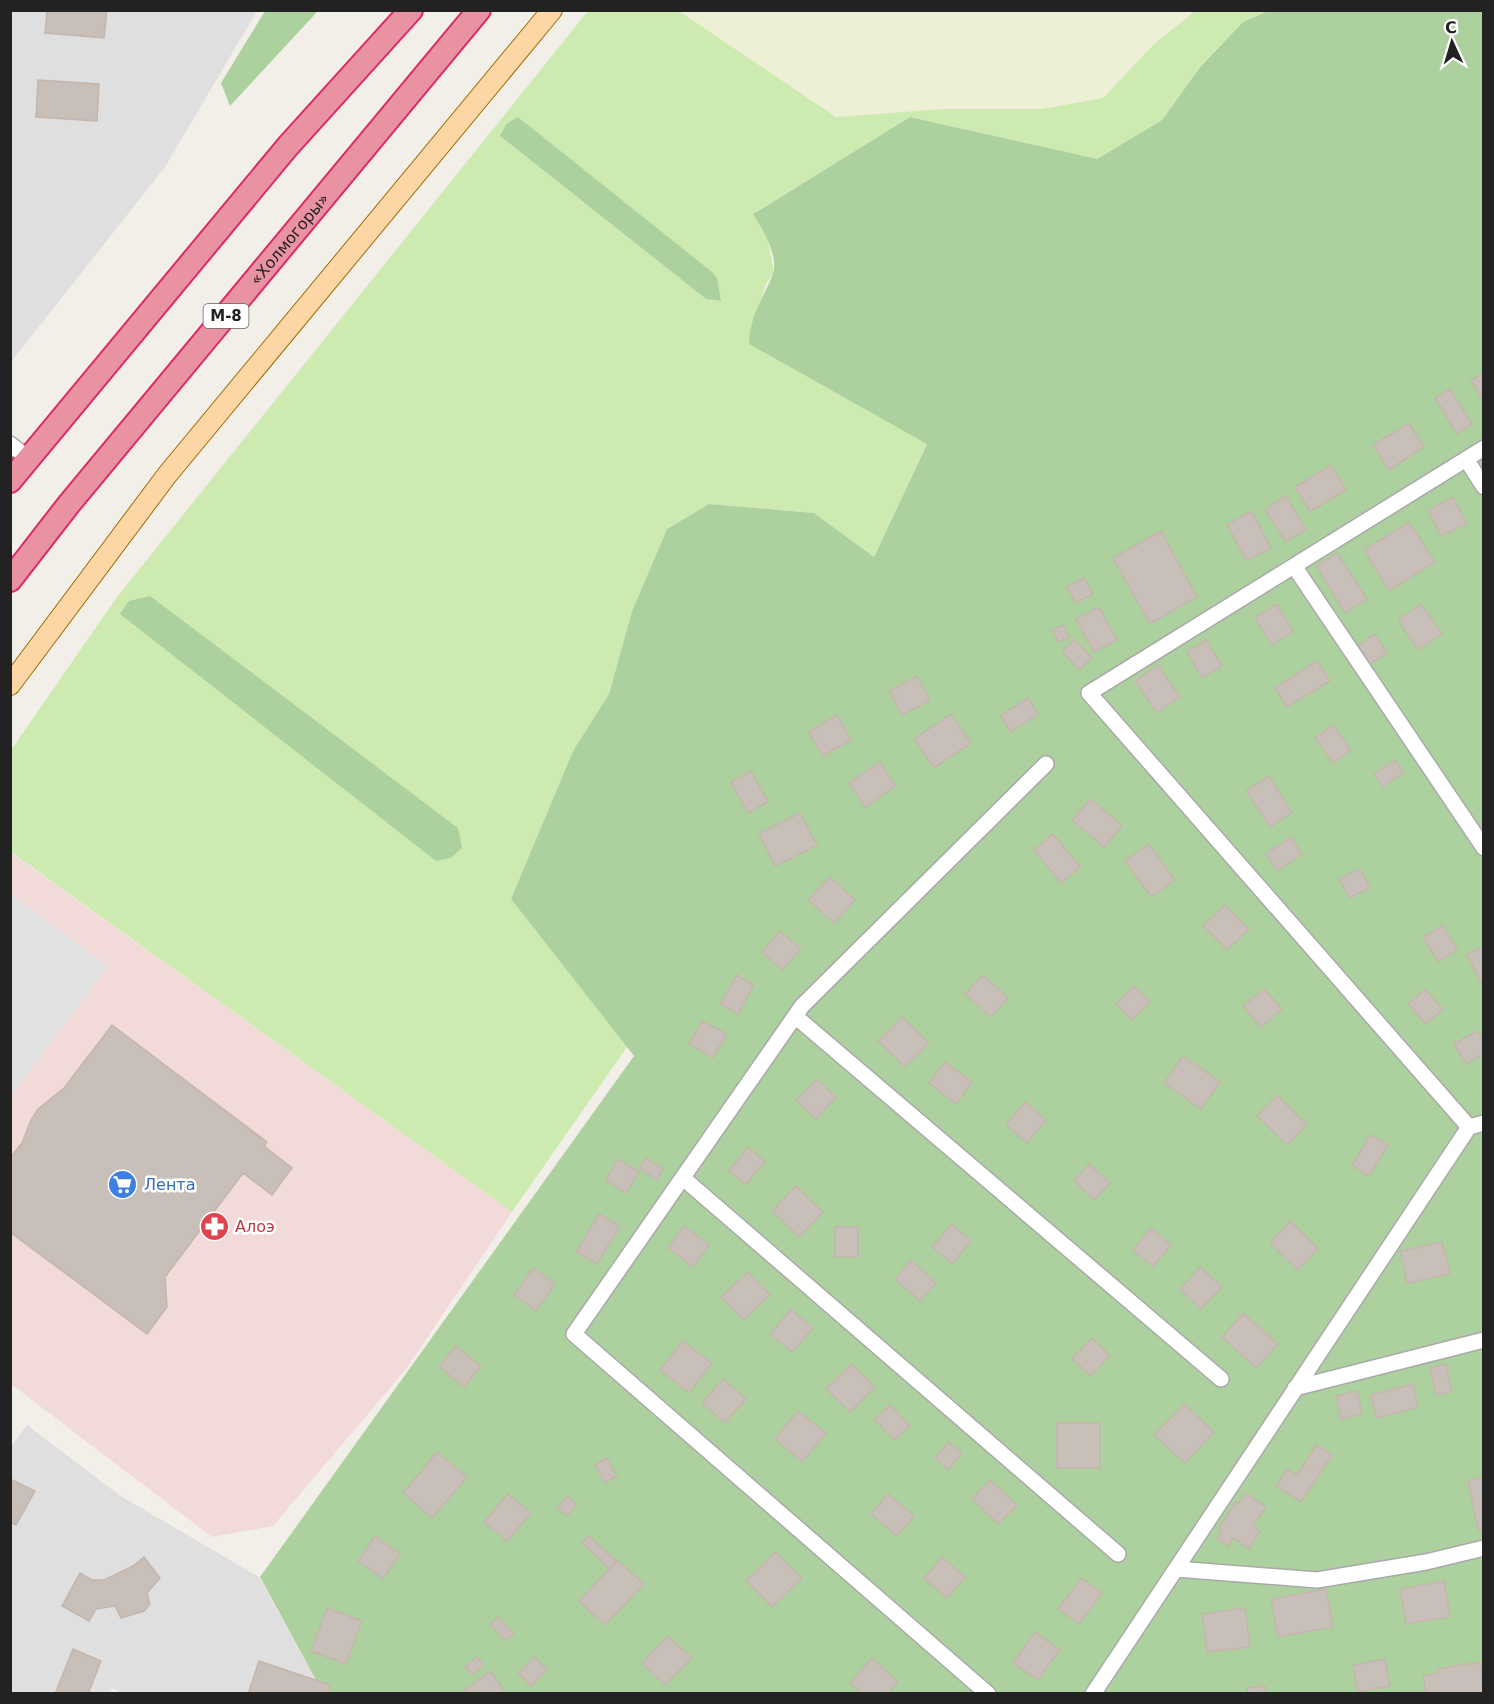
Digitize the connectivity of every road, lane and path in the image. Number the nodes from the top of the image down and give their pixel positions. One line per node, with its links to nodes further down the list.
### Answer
1 (411, 10): 8 (highway)
2 (479, 10): 5 (highway, «Холмогоры» / М-8)
3 (489, 10): 5 (main road)
4 (552, 10): 14 (main road)
5 (444, 53): 13 (highway, «Холмогоры» / М-8)
6 (10, 444): 8 (street)
7 (1484, 448): 9 (street)
8 (29, 459): 10 (highway)
9 (1466, 459): 11 (street); 12 (street)
10 (10, 481)
11 (1484, 487)
12 (1294, 566): 16 (street); 18 (street)
13 (10, 580)
14 (10, 685)
15 (1046, 764): 17 (street)
16 (1484, 848)
17 (795, 1016): 19 (street); 21 (street)
18 (1476, 1125): 22 (street)
19 (683, 1178): 24 (street); 26 (street)
20 (1484, 1340): 22 (street)
21 (1221, 1379)
22 (1295, 1388): 25 (street)
23 (1484, 1548): 25 (street)
24 (1118, 1554)
25 (1176, 1569): 27 (street)
26 (988, 1694)
27 (1093, 1694)

